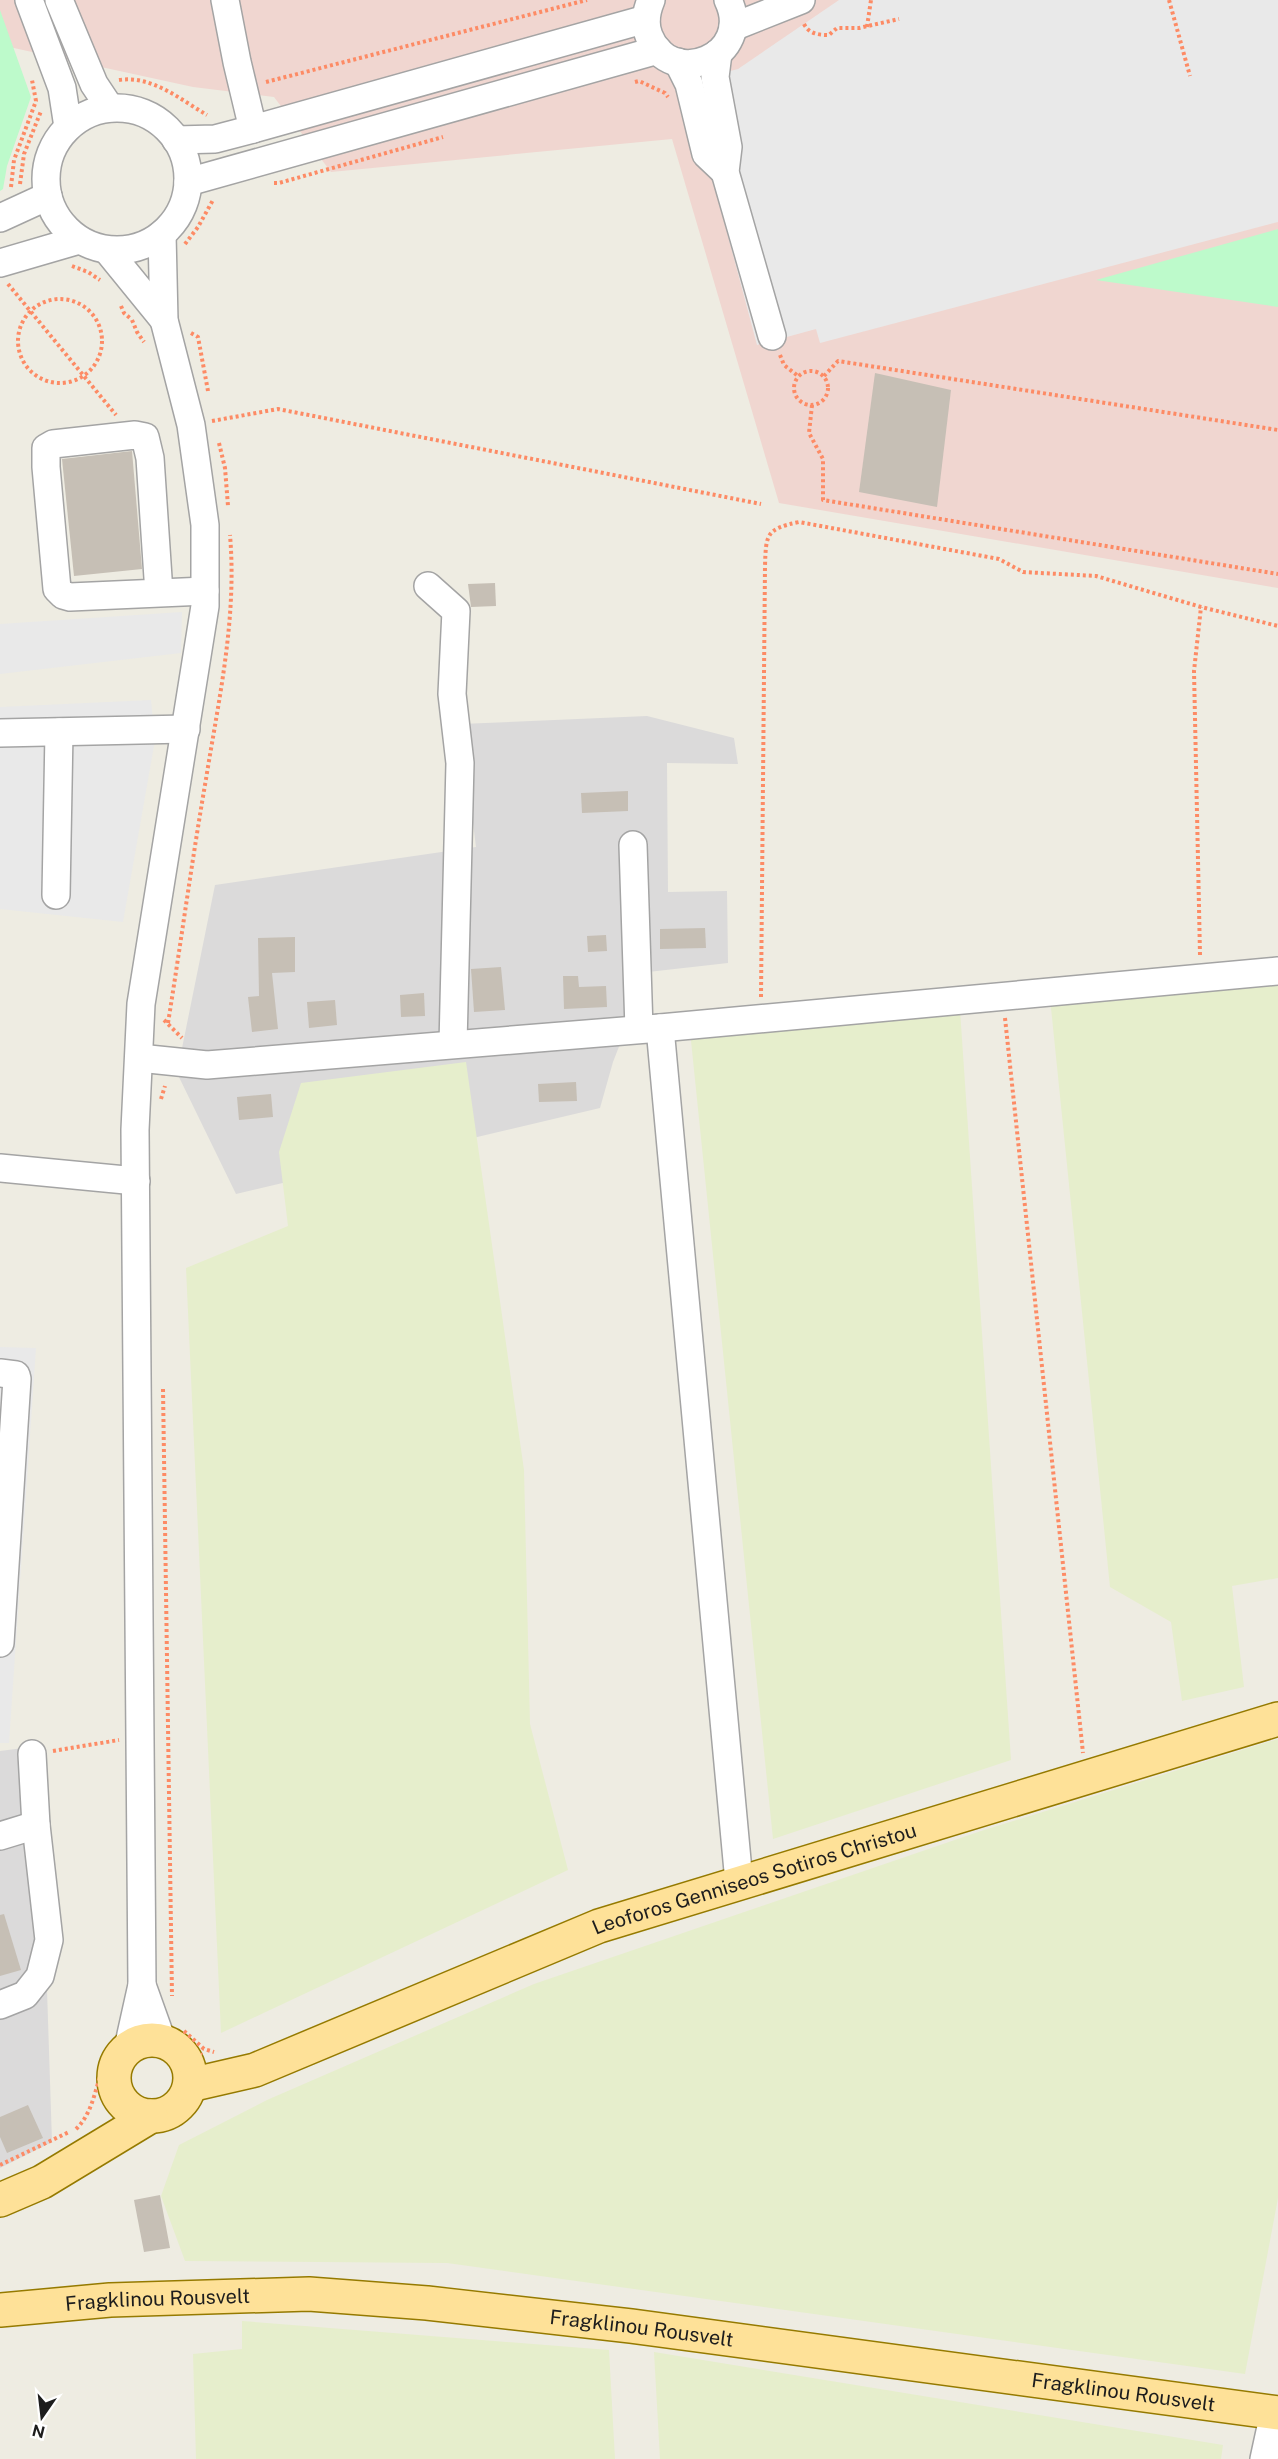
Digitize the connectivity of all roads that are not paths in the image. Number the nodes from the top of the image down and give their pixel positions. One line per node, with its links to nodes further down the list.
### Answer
1 (29, 0): 11 (street)
2 (58, 0): 10 (street)
3 (225, 0): 12 (street)
4 (728, 0): 7 (street)
5 (648, 10): 9 (street); 12 (street)
6 (802, 10): 7 (street)
7 (733, 27): 8 (street)
8 (718, 53): 9 (street); 14 (street)
9 (668, 56): 14 (street); 15 (street)
10 (110, 108): 11 (street); 13 (street)
11 (68, 127): 16 (street)
12 (253, 129): 13 (street)
13 (176, 140): 15 (street)
14 (725, 172): 23 (street)
15 (188, 182): 19 (street)
16 (48, 196): 17 (street); 18 (street)
17 (0, 218)
18 (79, 240): 20 (street); 21 (street)
19 (172, 241): 20 (street); 22 (street)
20 (107, 250): 22 (street)
21 (1, 270)
22 (164, 320): 25 (street)
23 (772, 336)
24 (428, 586): 34 (street)
25 (205, 591): 26 (street); 27 (street)
26 (159, 593): 26 (street)
27 (186, 729): 28 (street); 35 (street)
28 (59, 732): 29 (street); 31 (street)
29 (0, 733)
30 (633, 845): 33 (street)
31 (56, 895)
32 (1278, 971): 33 (street)
33 (650, 1028): 34 (street); 44 (street)
34 (453, 1044): 35 (street)
35 (139, 1058): 37 (street)
36 (0, 1168): 37 (street)
37 (136, 1181): 45 (street)
38 (0, 1373): 39 (street)
39 (0, 1643)
40 (1278, 1719): 44 (main road, Leoforos Genniseos Sotiros Christou)
41 (32, 1754): 42 (street)
42 (36, 1825): 43 (street); 46 (street)
43 (0, 1836)
44 (740, 1882): 49 (main road, Leoforos Genniseos Sotiros Christou)
45 (142, 1985): 47 (street); 48 (street)
46 (0, 2005)
47 (172, 2033): 48 (main road); 49 (main road)
48 (120, 2050): 50 (main road)
49 (189, 2074): 51 (main road)
50 (118, 2095): 51 (main road); 52 (main road)
51 (151, 2116): 53 (main road)
52 (0, 2184)
53 (0, 2200)
54 (0, 2310): 55 (main road, Fragklinou Rousvelt)
55 (1276, 2413): 56 (street)
56 (1264, 2459)

